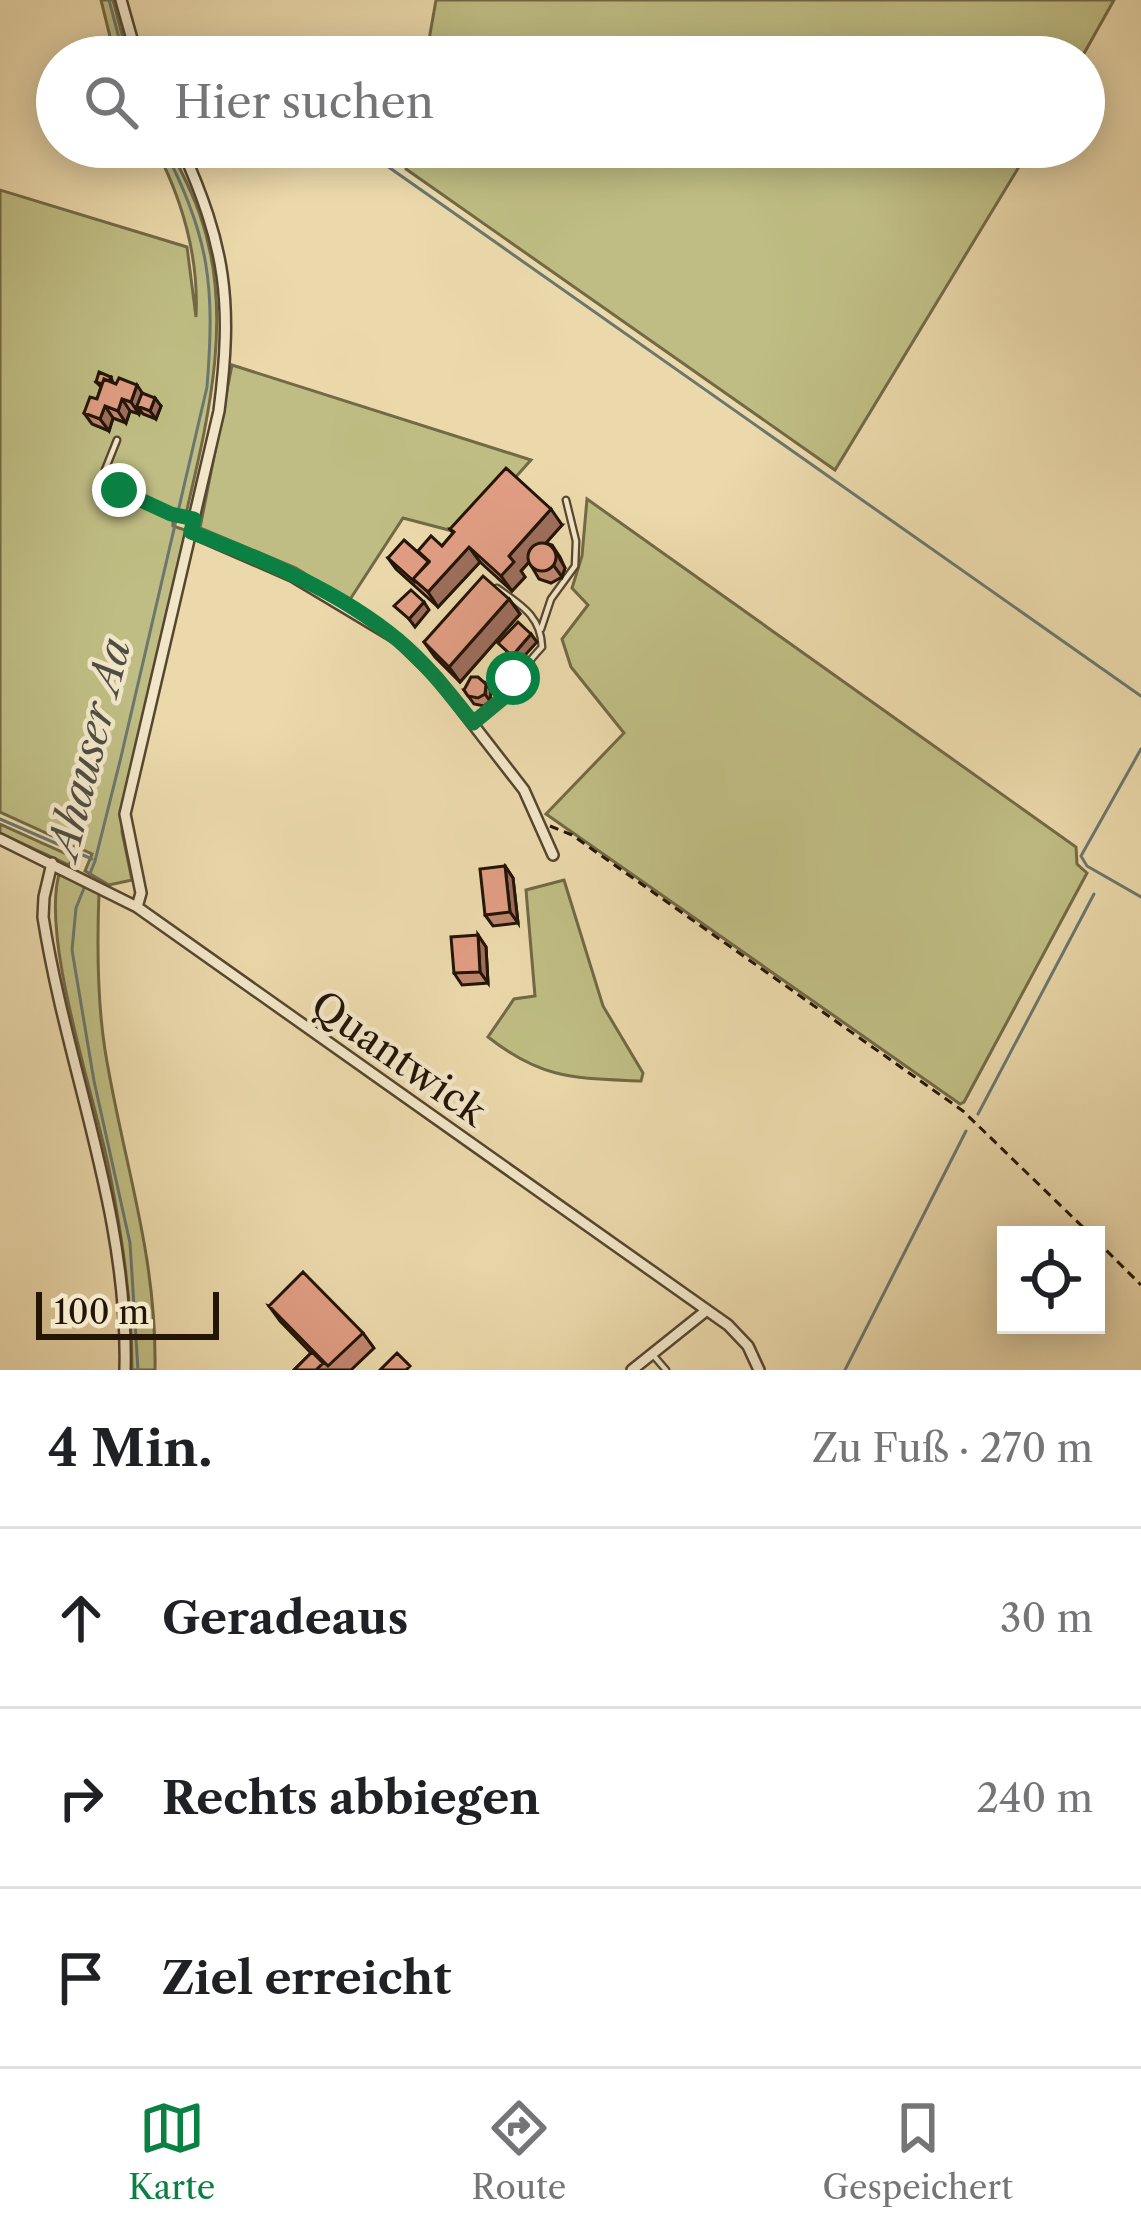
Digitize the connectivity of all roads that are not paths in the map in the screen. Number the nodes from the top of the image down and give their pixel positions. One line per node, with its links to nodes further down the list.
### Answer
1 (121, 0): 2 (street)
2 (131, 36)
3 (189, 168): 6 (street)
4 (117, 440): 6 (lane)
5 (566, 500): 9 (lane)
6 (190, 518): 7 (street)
7 (191, 532): 11 (street); 16 (street)
8 (490, 585): 9 (lane)
9 (541, 629): 12 (lane)
10 (430, 649): 11 (lane)
11 (419, 661): 12 (street)
12 (473, 723): 14 (street)
13 (0, 839): 15 (street, Quantwick)
14 (553, 855)
15 (52, 863): 16 (street, Quantwick); 19 (street)
16 (136, 908): 17 (street, Quantwick)
17 (707, 1310): 18 (street); 22 (street, Quantwick)
18 (653, 1355): 20 (street); 21 (lane)
19 (125, 1370)
20 (632, 1370)
21 (666, 1370)
22 (759, 1370)

